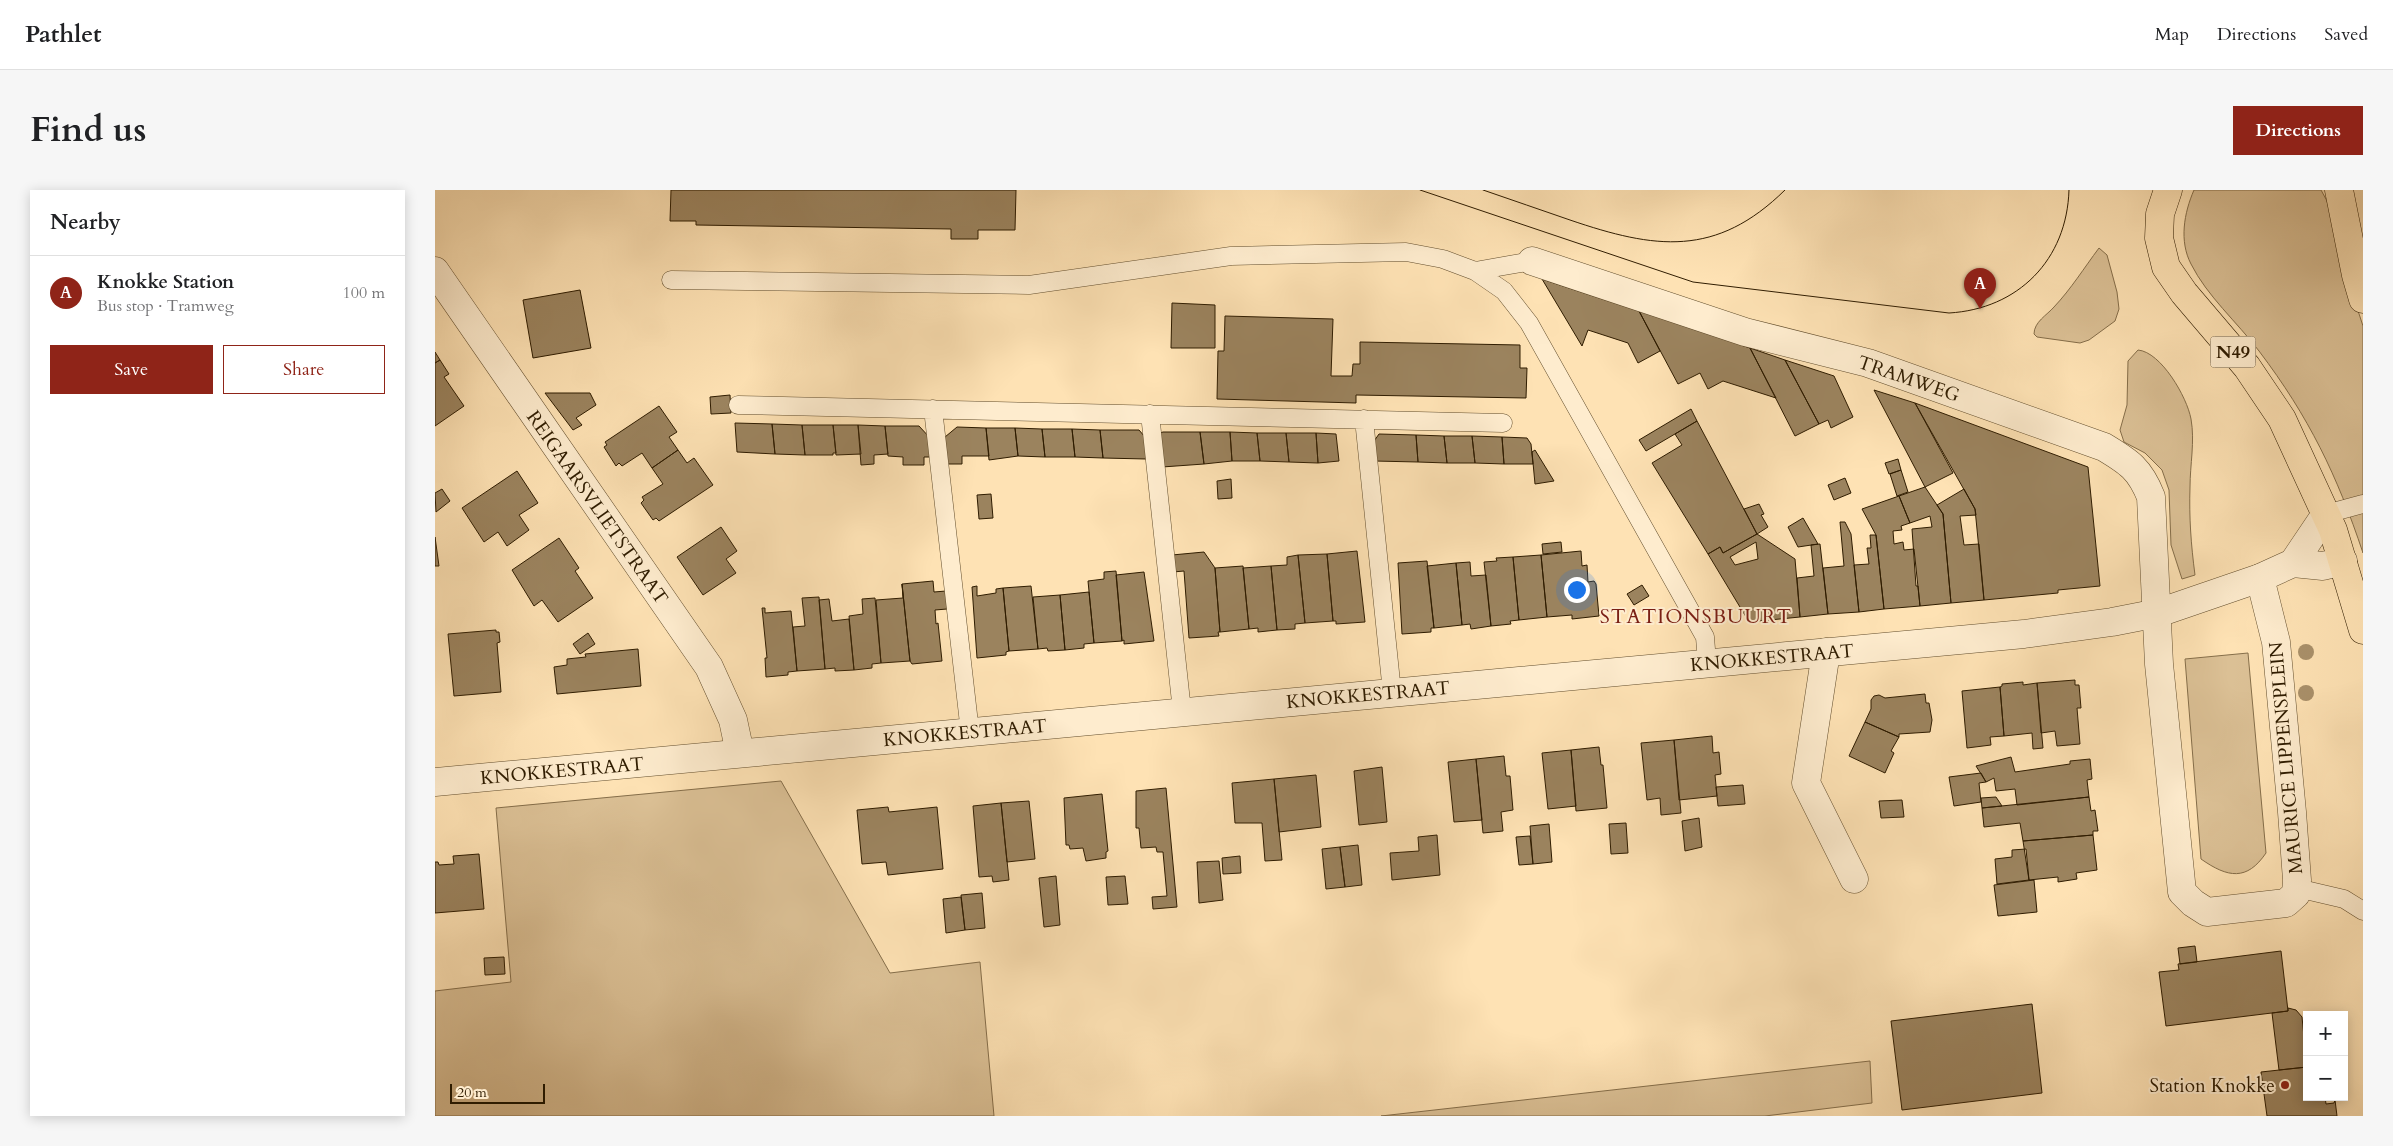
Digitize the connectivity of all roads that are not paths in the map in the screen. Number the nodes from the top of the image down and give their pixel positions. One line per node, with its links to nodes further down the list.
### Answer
1 (2168, 190): 15 (main road, N49)
2 (2339, 190): 7 (main road)
3 (1532, 261): 5 (lane); 19 (street, TRAMWEG)
4 (435, 271): 8 (street, REIGAARSVLIETSTRAAT)
5 (1475, 271): 6 (lane); 22 (lane)
6 (671, 280)
7 (2363, 299)
8 (443, 301): 26 (street, REIGAARSVLIETSTRAAT)
9 (738, 405): 10 (lane)
10 (933, 410): 11 (lane); 25 (lane)
11 (1151, 414): 12 (lane); 24 (lane)
12 (1364, 419): 13 (lane); 23 (lane)
13 (1503, 423)
14 (2363, 504): 15 (lane)
15 (2326, 514): 16 (main road, N49); 17 (street)
16 (2343, 561): 17 (street, KNOKKESTRAAT); 20 (main road, N49)
17 (2293, 564): 18 (street, KNOKKESTRAAT)
18 (2260, 578): 19 (street, KNOKKESTRAAT); 29 (street, MAURICE LIPPENSPLEIN)
19 (2158, 613): 21 (street, KNOKKESTRAAT); 29 (street, MAURICE LIPPENSPLEIN)
20 (2363, 630)
21 (1826, 652): 22 (street, KNOKKESTRAAT); 28 (street)
22 (1707, 662): 23 (street, KNOKKESTRAAT)
23 (1392, 692): 24 (street, KNOKKESTRAAT)
24 (1182, 711): 25 (street, KNOKKESTRAAT)
25 (970, 732): 26 (street, KNOKKESTRAAT)
26 (739, 753): 27 (street, KNOKKESTRAAT)
27 (435, 782)
28 (1854, 879)
29 (2297, 888): 30 (lane)
30 (2363, 911)

